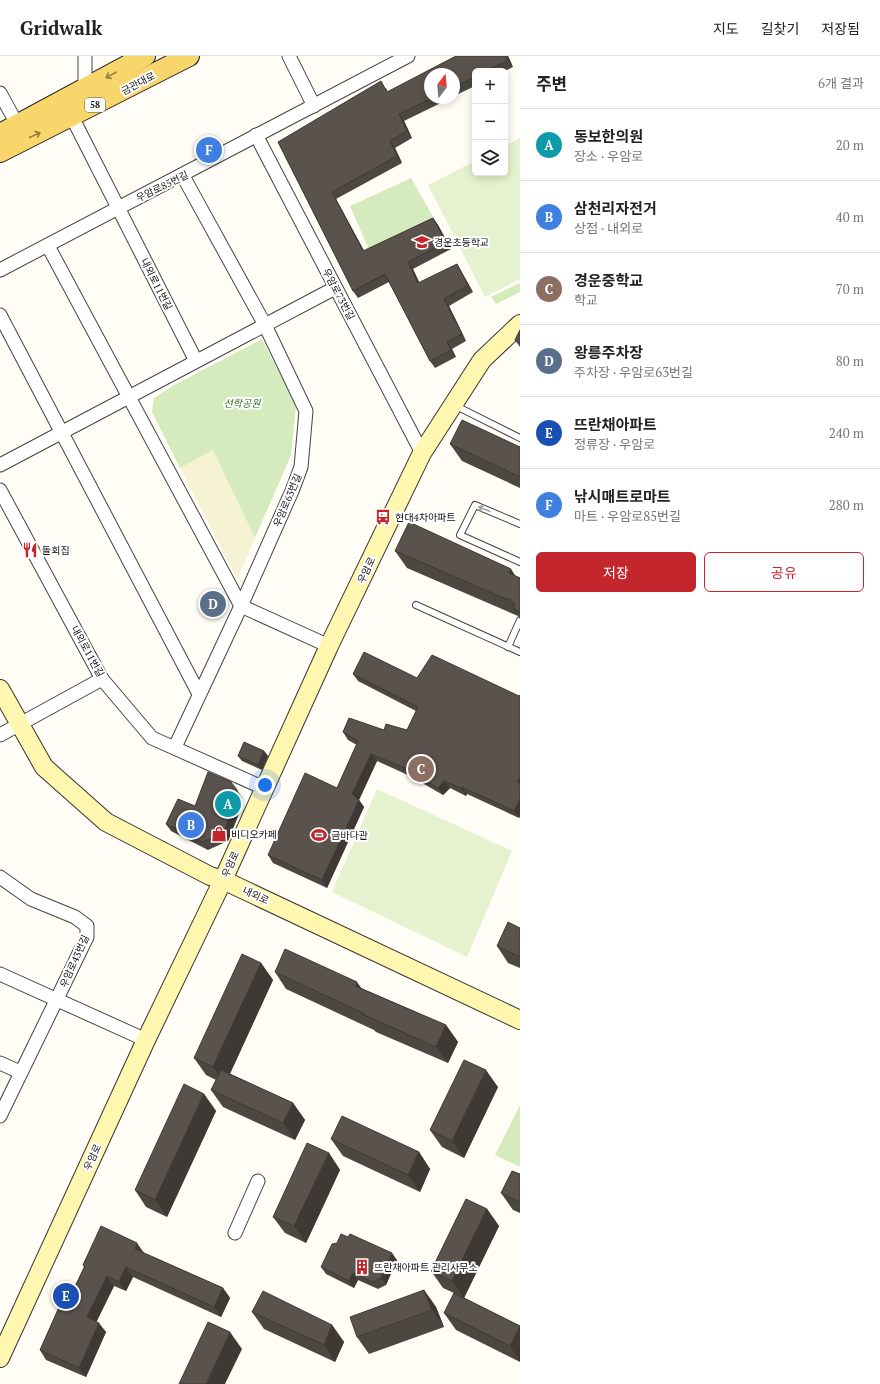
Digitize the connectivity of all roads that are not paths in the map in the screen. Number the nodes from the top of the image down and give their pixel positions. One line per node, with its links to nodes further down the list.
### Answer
1 (85, 56): 6 (street)
2 (190, 56): 9 (main road, 금관대로 / 58)
3 (289, 56): 8 (street)
4 (408, 56): 8 (street, 우암로85번길)
5 (140, 58): 6 (main road, 금관대로 / 58, one-way to 6)
6 (85, 89): 10 (main road, 금관대로 / 58)
7 (0, 93): 10 (street)
8 (314, 106): 12 (street, 우암로85번길)
9 (72, 117): 13 (main road, 금관대로 / 58, one-way to 9); 15 (street, 내외로11번길)
10 (17, 124): 11 (main road, 금관대로 / 58)
11 (0, 134)
12 (256, 135): 14 (street, 우암로85번길); 18 (street, 우암로73번길)
13 (0, 152)
14 (183, 176): 15 (street, 우암로85번길); 21 (street)
15 (117, 207): 16 (street, 우암로85번길); 22 (street, 내외로11번길)
16 (48, 246): 17 (street, 우암로85번길); 23 (street)
17 (0, 270)
18 (335, 288): 21 (street); 27 (street, 우암로73번길)
19 (0, 315): 25 (street)
20 (520, 324): 24 (street, 우암로)
21 (265, 325): 22 (street); 33 (street, 우암로63번길)
22 (196, 361): 23 (street)
23 (130, 397): 25 (street); 33 (street)
24 (453, 405): 26 (lane); 27 (street, 우암로)
25 (62, 433): 28 (street); 40 (street)
26 (520, 438)
27 (422, 453): 35 (street, 우암로)
28 (0, 465)
29 (0, 490): 38 (street, 내외로11번길)
30 (520, 524): 31 (lane, one-way to 31)
31 (520, 562)
32 (416, 605): 36 (lane)
33 (241, 606): 35 (street); 40 (street, 우암로63번길)
34 (520, 620): 36 (lane)
35 (329, 646): 44 (street, 우암로)
36 (508, 647): 37 (lane)
37 (520, 652)
38 (102, 679): 41 (street); 43 (street, 내외로11번길)
39 (0, 689): 41 (street, 내외로)
40 (199, 694): 43 (street, 우암로63번길)
41 (20, 725): 42 (street); 46 (street, 내외로)
42 (0, 735)
43 (174, 747): 44 (street, 내외로11번길)
44 (264, 788): 46 (street, 우암로)
45 (0, 877): 48 (street, 우암로43번길)
46 (223, 880): 49 (street, 내외로); 50 (street, 우암로)
47 (0, 974): 48 (street, 우암로43번길)
48 (57, 1000): 50 (street, 우암로43번길); 52 (street)
49 (520, 1020)
50 (146, 1040): 56 (street, 우암로)
51 (0, 1063): 52 (street)
52 (20, 1072): 53 (street)
53 (0, 1116)
54 (258, 1181): 55 (street)
55 (235, 1233)
56 (0, 1358)

